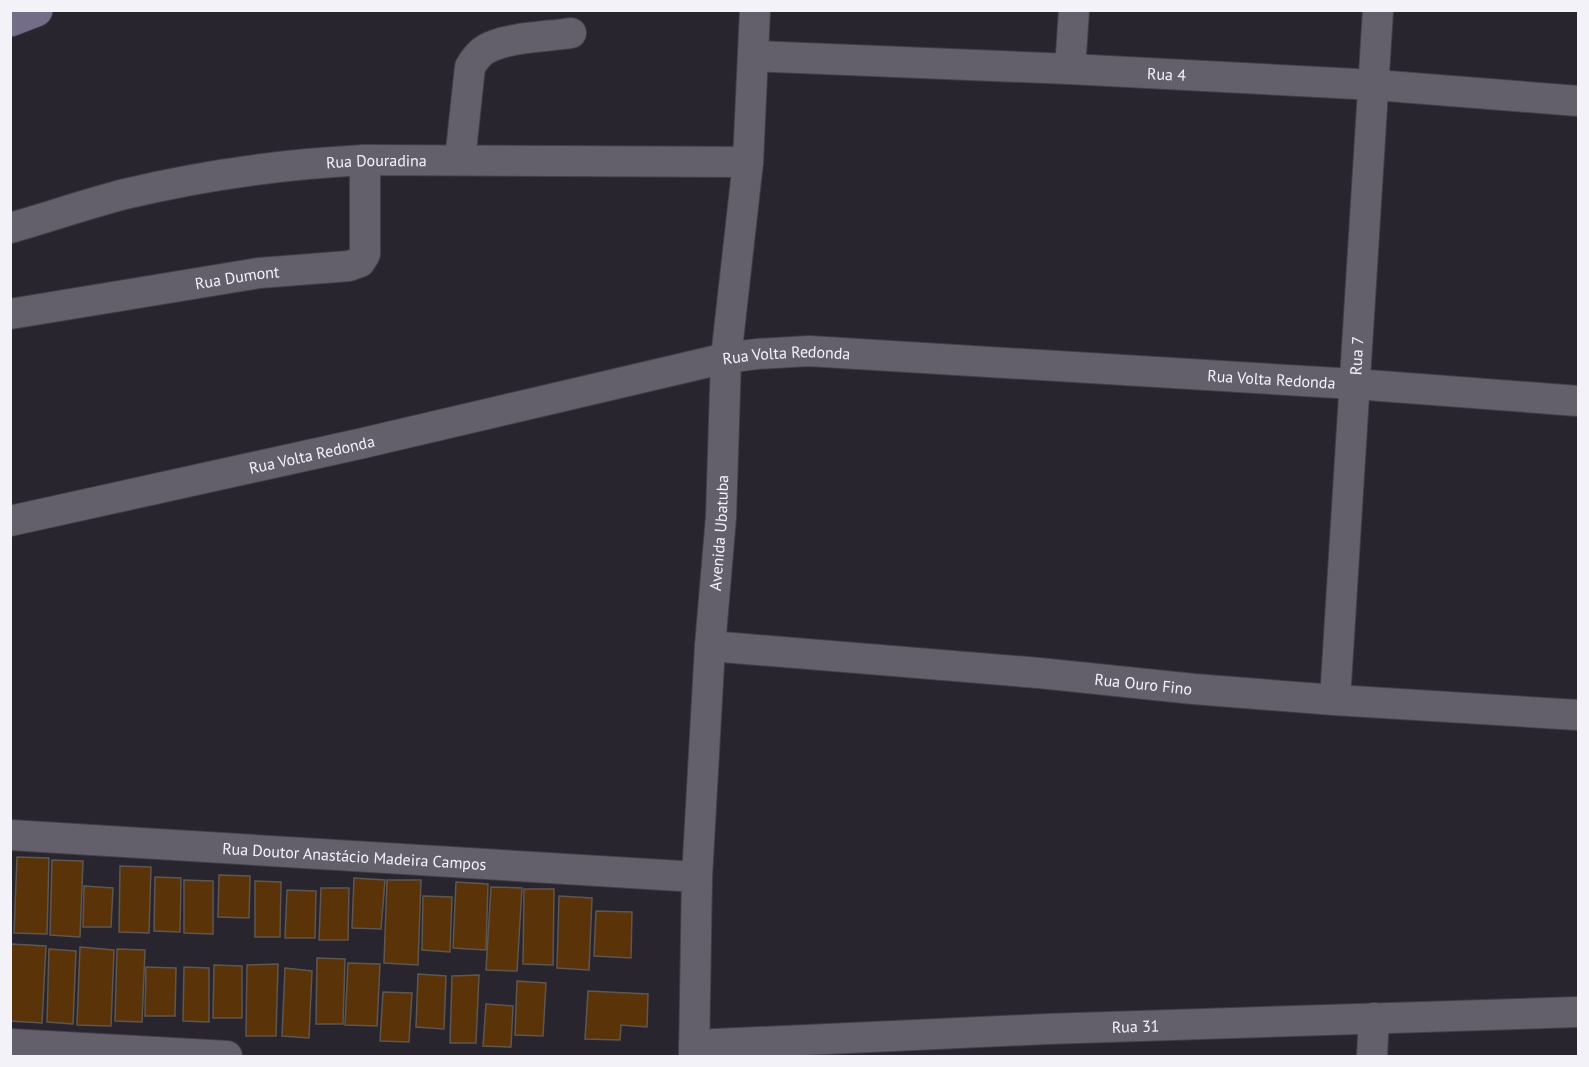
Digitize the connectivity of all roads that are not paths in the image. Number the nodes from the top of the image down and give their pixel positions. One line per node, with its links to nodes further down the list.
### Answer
1 (36, 10): 5 (street)
2 (755, 10): 7 (street, Avenida Ubatuba)
3 (1074, 10): 8 (street)
4 (1378, 10): 9 (street, Rua 7)
5 (10, 20)
6 (571, 33): 12 (street)
7 (753, 56): 8 (street, Rua 4); 13 (street, Avenida Ubatuba)
8 (1070, 69): 9 (street, Rua 4)
9 (1375, 85): 10 (street, Rua 4); 17 (street, Rua 7)
10 (1578, 101)
11 (365, 160): 12 (street, Rua Douradina); 14 (street, Rua Douradina); 15 (street, Rua Dumont)
12 (460, 160): 13 (street, Rua Douradina)
13 (748, 162): 16 (street, Avenida Ubatuba)
14 (10, 228)
15 (10, 314)
16 (726, 358): 17 (street, Rua Volta Redonda); 19 (street, Rua Volta Redonda); 20 (street, Avenida Ubatuba)
17 (1354, 384): 18 (street, Rua Volta Redonda); 21 (street, Rua 7)
18 (1578, 400)
19 (10, 520)
20 (710, 646): 21 (street, Rua Ouro Fino); 24 (street, Avenida Ubatuba)
21 (1335, 700): 22 (street, Rua Ouro Fino)
22 (1578, 715)
23 (10, 835): 24 (street, Rua Doutor Anastácio Madeira Campos)
24 (698, 877): 28 (street, Avenida Ubatuba)
25 (1578, 1012): 26 (street, Rua 31)
26 (1374, 1018): 28 (street, Rua 31); 30 (street)
27 (10, 1044): 29 (street)
28 (694, 1051)
29 (227, 1056)
30 (1372, 1056)

